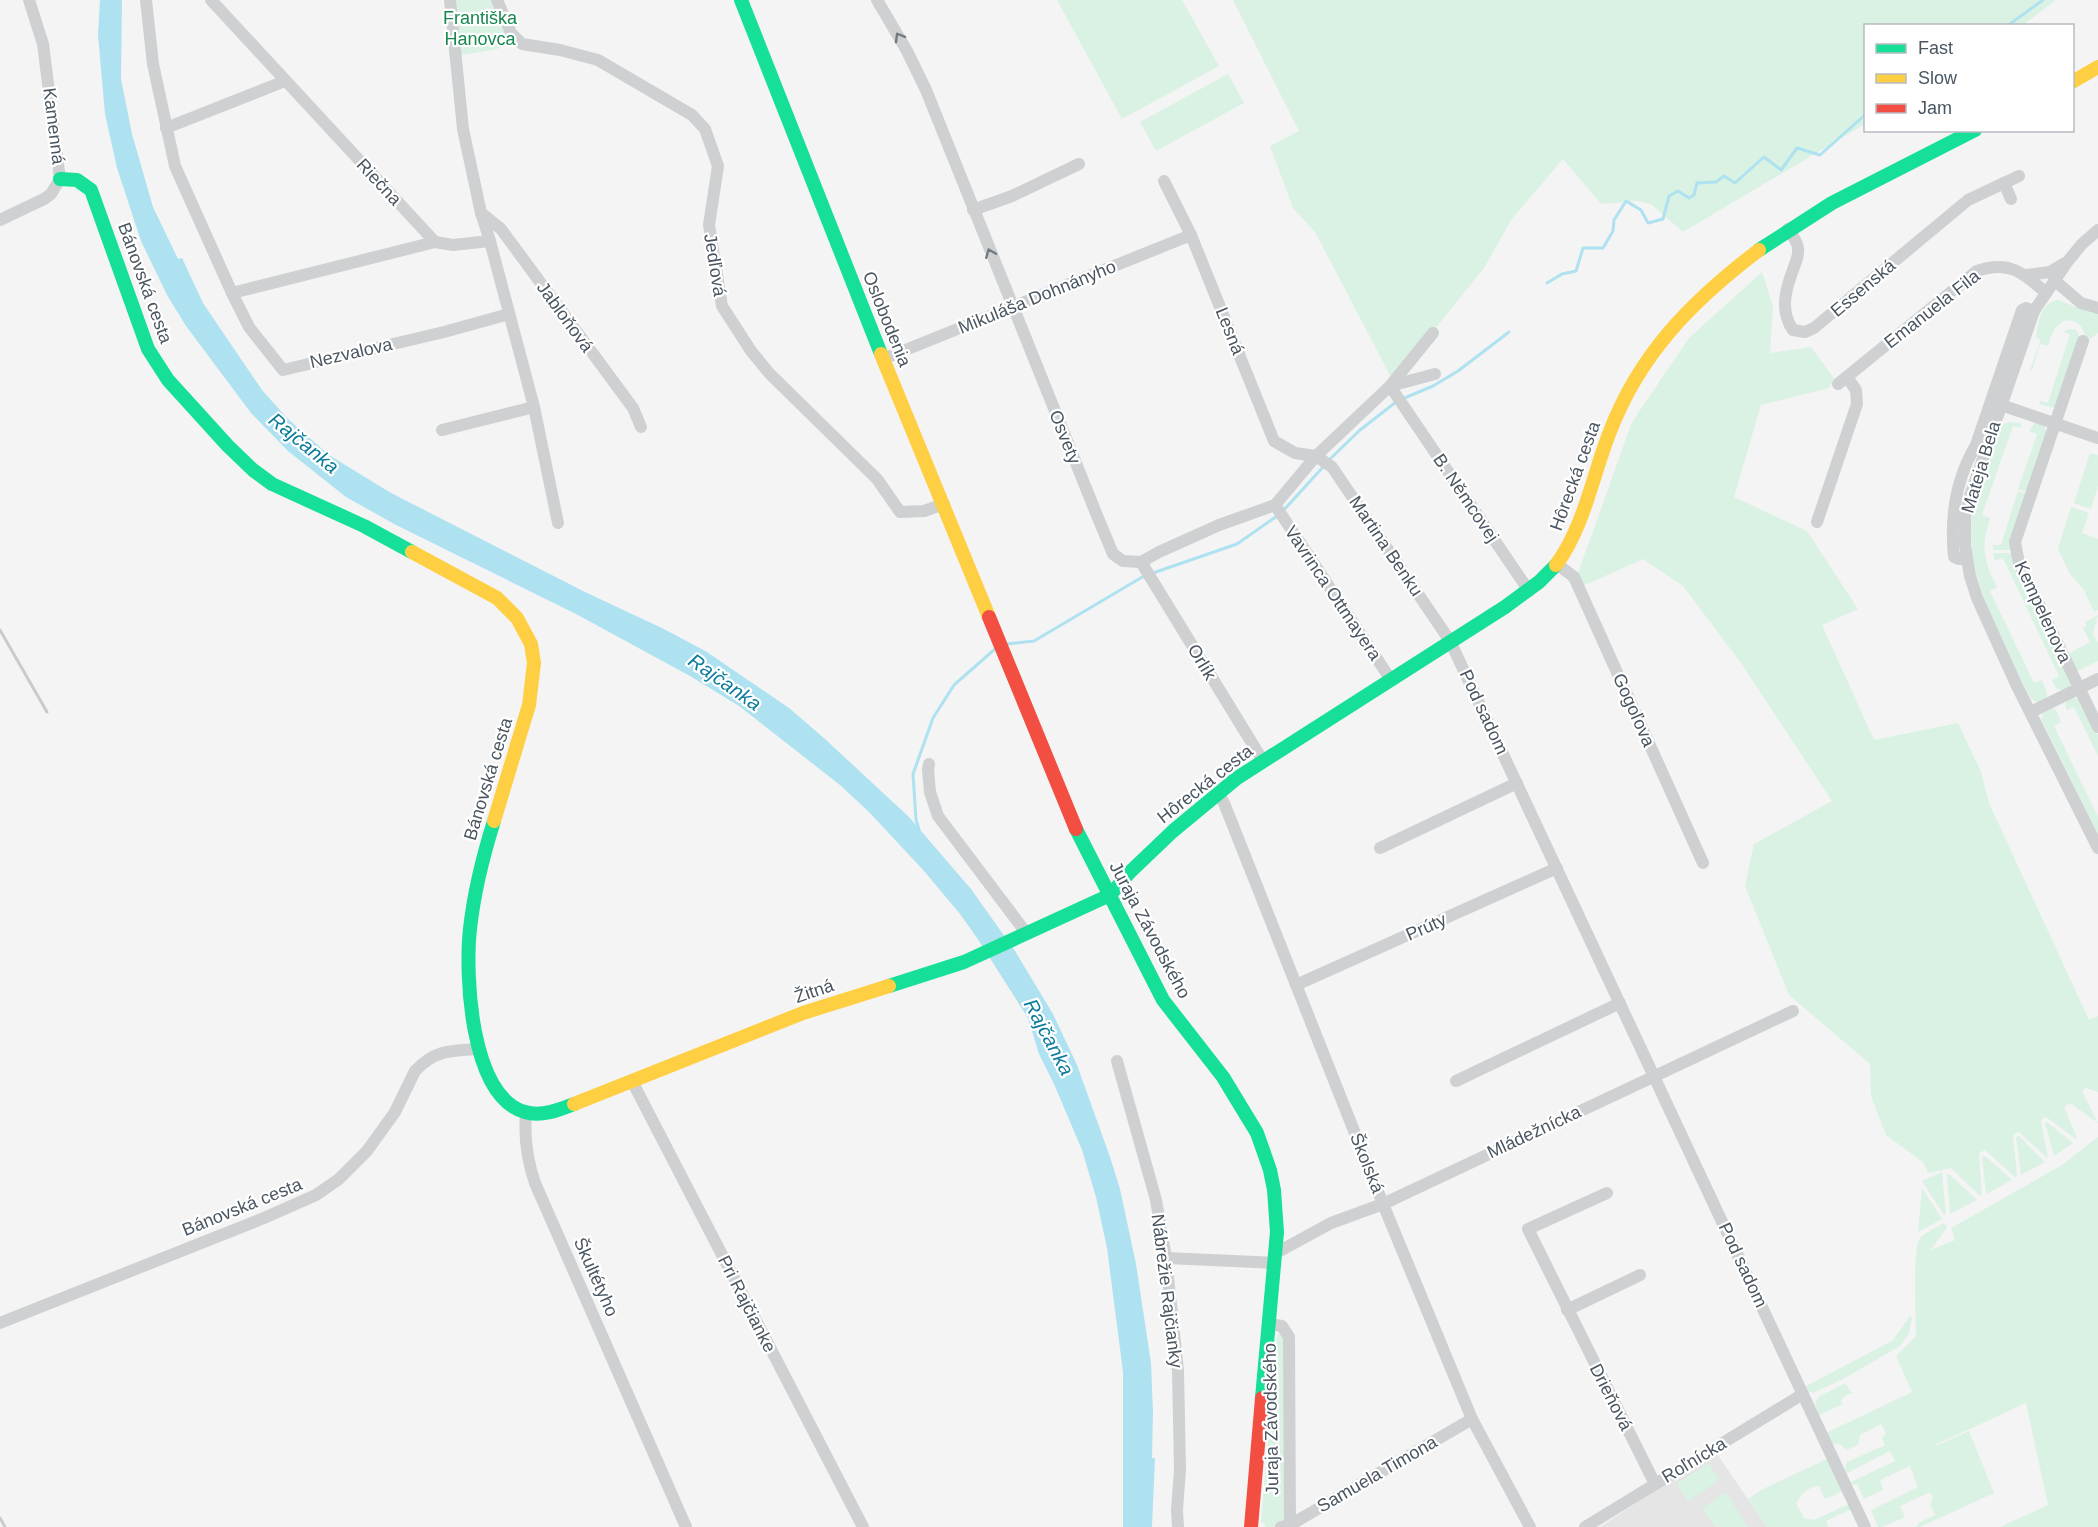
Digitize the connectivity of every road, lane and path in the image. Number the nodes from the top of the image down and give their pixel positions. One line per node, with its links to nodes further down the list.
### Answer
1 (29, 0): 15 (street, Kamenná)
2 (146, 0): 11 (street)
3 (211, 0): 9 (street, Riečna)
4 (450, 0): 20 (street)
5 (498, 0): 49 (street, Jedľová)
6 (741, 0): 38 (street, Oslobodenia)
7 (878, 0): 19 (street, Osvety, one-way to 7)
8 (2098, 67): 10 (street)
9 (285, 81): 11 (street); 26 (street, Riečna)
10 (2074, 81)
11 (166, 128): 30 (street)
12 (1971, 132): 22 (street, Hôrecká cesta)
13 (1079, 164): 19 (street)
14 (2019, 176): 17 (street, Essenská)
15 (60, 179): 21 (street, Kamenná); 76 (street, Bánovská cesta)
16 (1164, 181): 24 (street, Lesná)
17 (2004, 183): 18 (street); 22 (street, Essenská)
18 (2011, 199)
19 (973, 210): 32 (street, Osvety, one-way to 19)
20 (481, 213): 25 (street); 44 (street, Jabloňová)
21 (0, 220)
22 (1788, 229): 53 (street, Hôrecká cesta)
23 (2098, 230): 27 (street, Mateja Bela)
24 (1191, 235): 32 (street, Mikuláša Dohnányho); 48 (street, Lesná)
25 (490, 241): 26 (street); 35 (street)
26 (435, 242): 30 (street)
27 (2068, 261): 28 (street, Emanuela Fila); 29 (street, Mateja Bela)
28 (2026, 275): 31 (street, Emanuela Fila); 51 (street, Emanuela Fila)
29 (2054, 280): 31 (street, Mateja Bela); 33 (street)
30 (232, 293): 35 (street, Nezvalova)
31 (2046, 293): 34 (street, Mateja Bela)
32 (1012, 307): 38 (street, Mikuláša Dohnányho); 54 (street, Osvety)
33 (2098, 308)
34 (2034, 311): 41 (street, Mateja Bela); 46 (street)
35 (509, 314): 42 (street)
36 (1433, 333): 40 (street)
37 (2083, 341): 43 (street, Kempelenova)
38 (883, 359): 49 (street, Oslobodenia)
39 (1435, 374): 40 (street)
40 (1396, 396): 48 (street); 55 (street, B. Němcovej)
41 (2001, 405): 43 (street); 46 (street, Mateja Bela)
42 (534, 407): 45 (street); 52 (street)
43 (2054, 424): 47 (street); 60 (street, Kempelenova)
44 (641, 427)
45 (442, 430)
46 (1986, 432): 61 (street, Mateja Bela)
47 (2098, 438)
48 (1324, 461): 50 (street); 56 (street, Martina Benku)
49 (944, 504): 57 (street, Oslobodenia)
50 (1278, 511): 54 (street); 59 (street, Vavrinca Ottmayera)
51 (1817, 522)
52 (558, 523)
53 (1557, 564): 55 (street, Hôrecká cesta); 69 (street, Gogoľova)
54 (1146, 570): 63 (street, Orlík)
55 (1529, 591): 56 (street, Hôrecká cesta)
56 (1450, 641): 59 (street, Hôrecká cesta); 65 (street, Pod sadom)
57 (1001, 646): 71 (street, Juraja Závodského)
58 (2098, 679): 60 (street)
59 (1391, 680): 63 (street, Hôrecká cesta)
60 (2079, 688): 61 (street); 62 (street, Kempelenova)
61 (2031, 712): 68 (street, Mateja Bela)
62 (2098, 727)
63 (1263, 761): 66 (street, Hôrecká cesta)
64 (929, 764): 72 (street)
65 (1517, 783): 67 (street); 70 (street, Pod sadom)
66 (1218, 793): 71 (street, Hôrecká cesta); 73 (street, Školská)
67 (1380, 848)
68 (2098, 848)
69 (1702, 863)
70 (1557, 868): 73 (street, Prúty); 74 (street, Pod sadom)
71 (1110, 895): 72 (street, Žitná); 85 (street, Juraja Závodského)
72 (1023, 936): 79 (street, Žitná)
73 (1296, 985): 83 (street, Školská)
74 (1620, 1003): 78 (street, Pod sadom); 80 (street)
75 (1793, 1011): 78 (street, Mládežnícka)
76 (479, 1049): 81 (street); 88 (street, Bánovská cesta)
77 (1117, 1061): 84 (street, Nábrežie Rajčianky)
78 (1654, 1075): 83 (street, Mládežnícka); 90 (street, Pod sadom)
79 (633, 1081): 81 (street, Žitná); 95 (street, Pri Rajčianke)
80 (1456, 1081)
81 (526, 1114): 94 (street, Škultétyho)
82 (1607, 1193): 87 (street, Drieňová)
83 (1383, 1204): 85 (street, Mládežnícka); 91 (street, Školská)
84 (1166, 1258): 85 (street); 96 (street, Nábrežie Rajčianky)
85 (1276, 1258): 89 (street, Juraja Závodského)
86 (1640, 1275): 87 (street)
87 (1567, 1310): 92 (street, Drieňová)
88 (0, 1323)
89 (1269, 1324): 93 (street, Juraja Závodského); 97 (street, Juraja Závodského)
90 (1803, 1394): 92 (street, Roľnícka); 100 (street, Pod sadom)
91 (1472, 1419): 93 (street, Samuela Timona); 98 (street, Školská)
92 (1655, 1484): 99 (street, Roľnícka)
93 (1287, 1526)
94 (686, 1527)
95 (863, 1527)
96 (1178, 1527)
97 (1251, 1527)
98 (1530, 1527)
99 (1585, 1527)
100 (1865, 1527)

